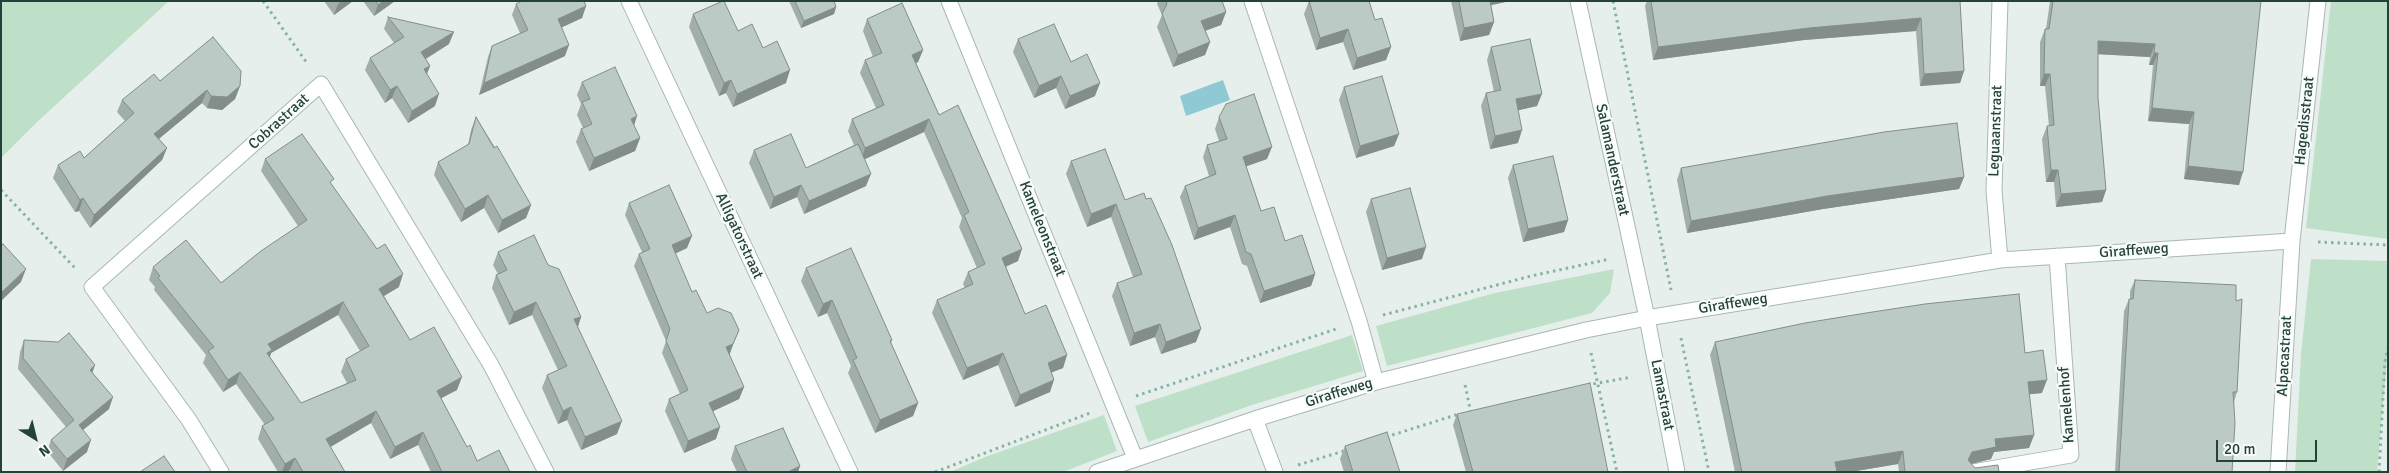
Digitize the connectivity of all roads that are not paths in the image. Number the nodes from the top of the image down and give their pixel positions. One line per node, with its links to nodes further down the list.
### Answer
1 (629, 1): 16 (street, Alligatorstraat)
2 (948, 1): 13 (street, Kameleonstraat)
3 (1252, 1): 11 (street)
4 (1578, 1): 10 (street, Salamanderstraat)
5 (2000, 1): 9 (street, Leguaanstraat)
6 (2318, 1): 7 (street, Hagedisstraat)
7 (2292, 241): 8 (street, Giraffeweg); 21 (street, Alpacastraat)
8 (2057, 256): 9 (street, Giraffeweg); 20 (street, Kamelenhof)
9 (2000, 260): 10 (street, Giraffeweg)
10 (1647, 318): 11 (street, Giraffeweg); 19 (street, Lamastraat)
11 (1376, 382): 12 (street, Giraffeweg)
12 (1255, 419): 13 (street, Giraffeweg); 18 (street)
13 (1134, 458): 17 (street, Giraffeweg)
14 (221, 472): 15 (street, Cobrastraat)
15 (546, 472)
16 (850, 472)
17 (1097, 472)
18 (1275, 472)
19 (1677, 472)
20 (1974, 472)
21 (2278, 472)

